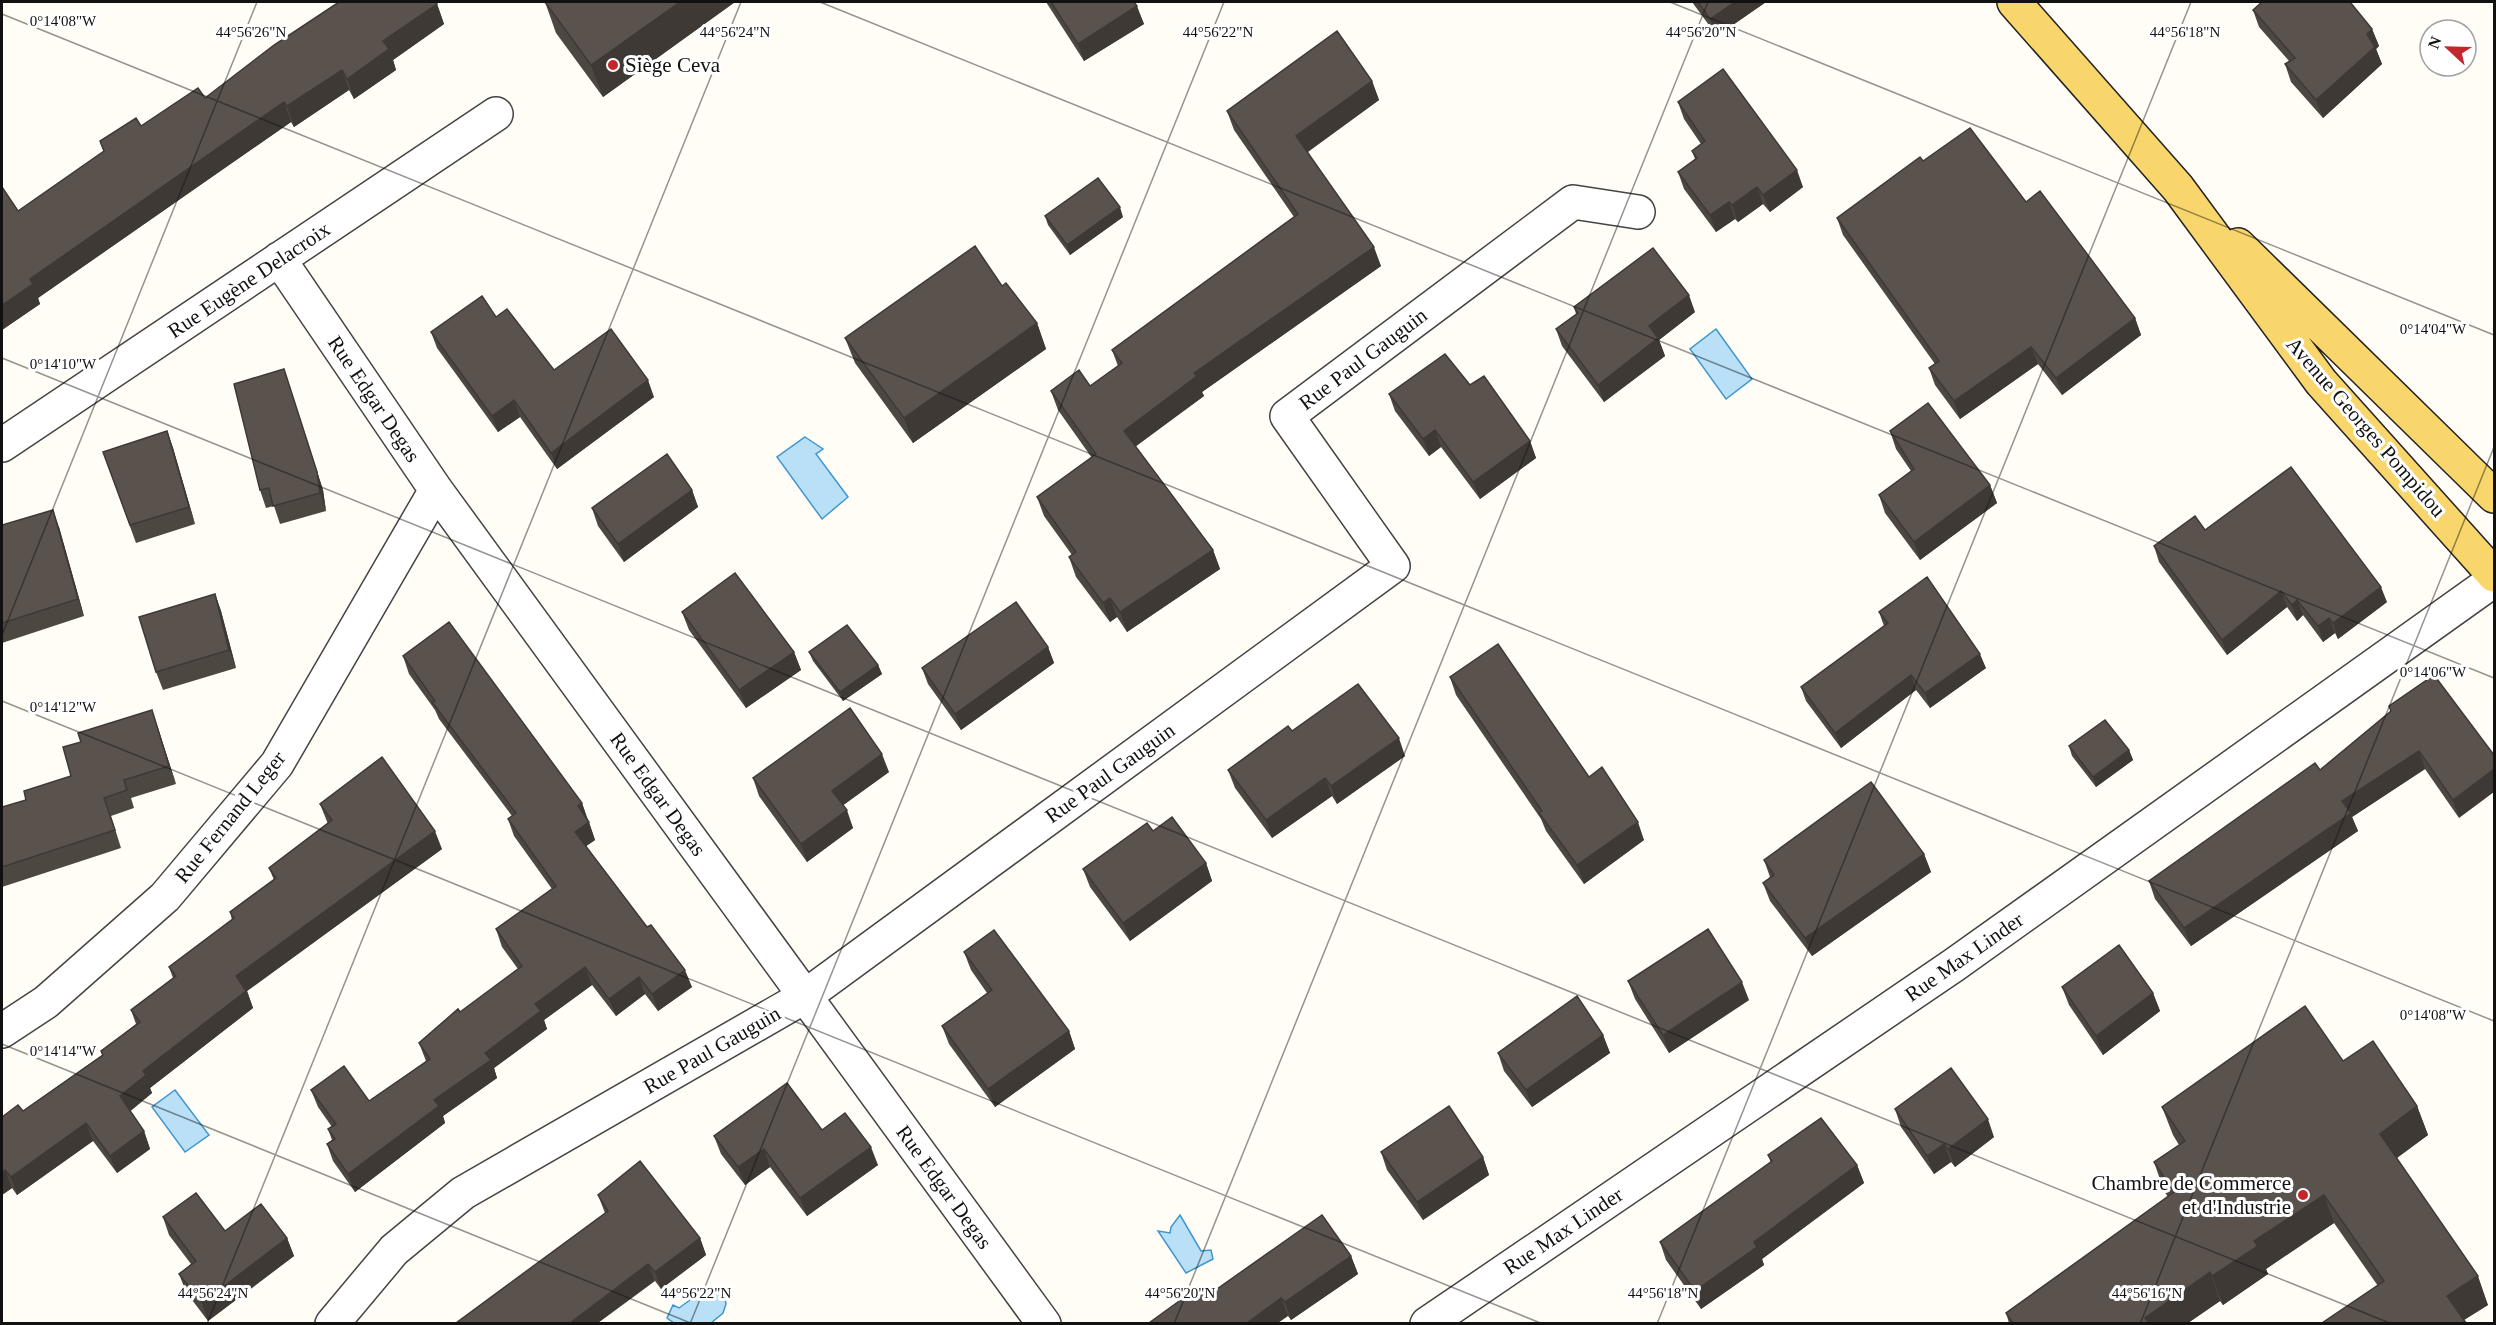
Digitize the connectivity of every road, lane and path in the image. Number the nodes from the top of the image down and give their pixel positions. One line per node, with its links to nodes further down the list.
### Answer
1 (2014, 2): 3 (main road, Avenue Georges Pompidou)
2 (496, 114): 5 (street, Rue Eugène Delacroix)
3 (2178, 188): 8 (main road, Avenue Georges Pompidou); 9 (main road, Avenue Georges Pompidou)
4 (1638, 212): 10 (street, Rue Paul Gauguin)
5 (279, 259): 6 (street, Rue Eugène Delacroix); 7 (street, Rue Edgar Degas)
6 (2, 445)
7 (436, 490): 10 (street, Rue Edgar Degas); 11 (street, Rue Fernand Leger)
8 (2494, 496)
9 (2494, 578): 14 (street, Rue Max Linder)
10 (804, 998): 12 (street, Rue Paul Gauguin); 13 (street, Rue Edgar Degas)
11 (2, 1032)
12 (332, 1323)
13 (1044, 1323)
14 (1427, 1323)

